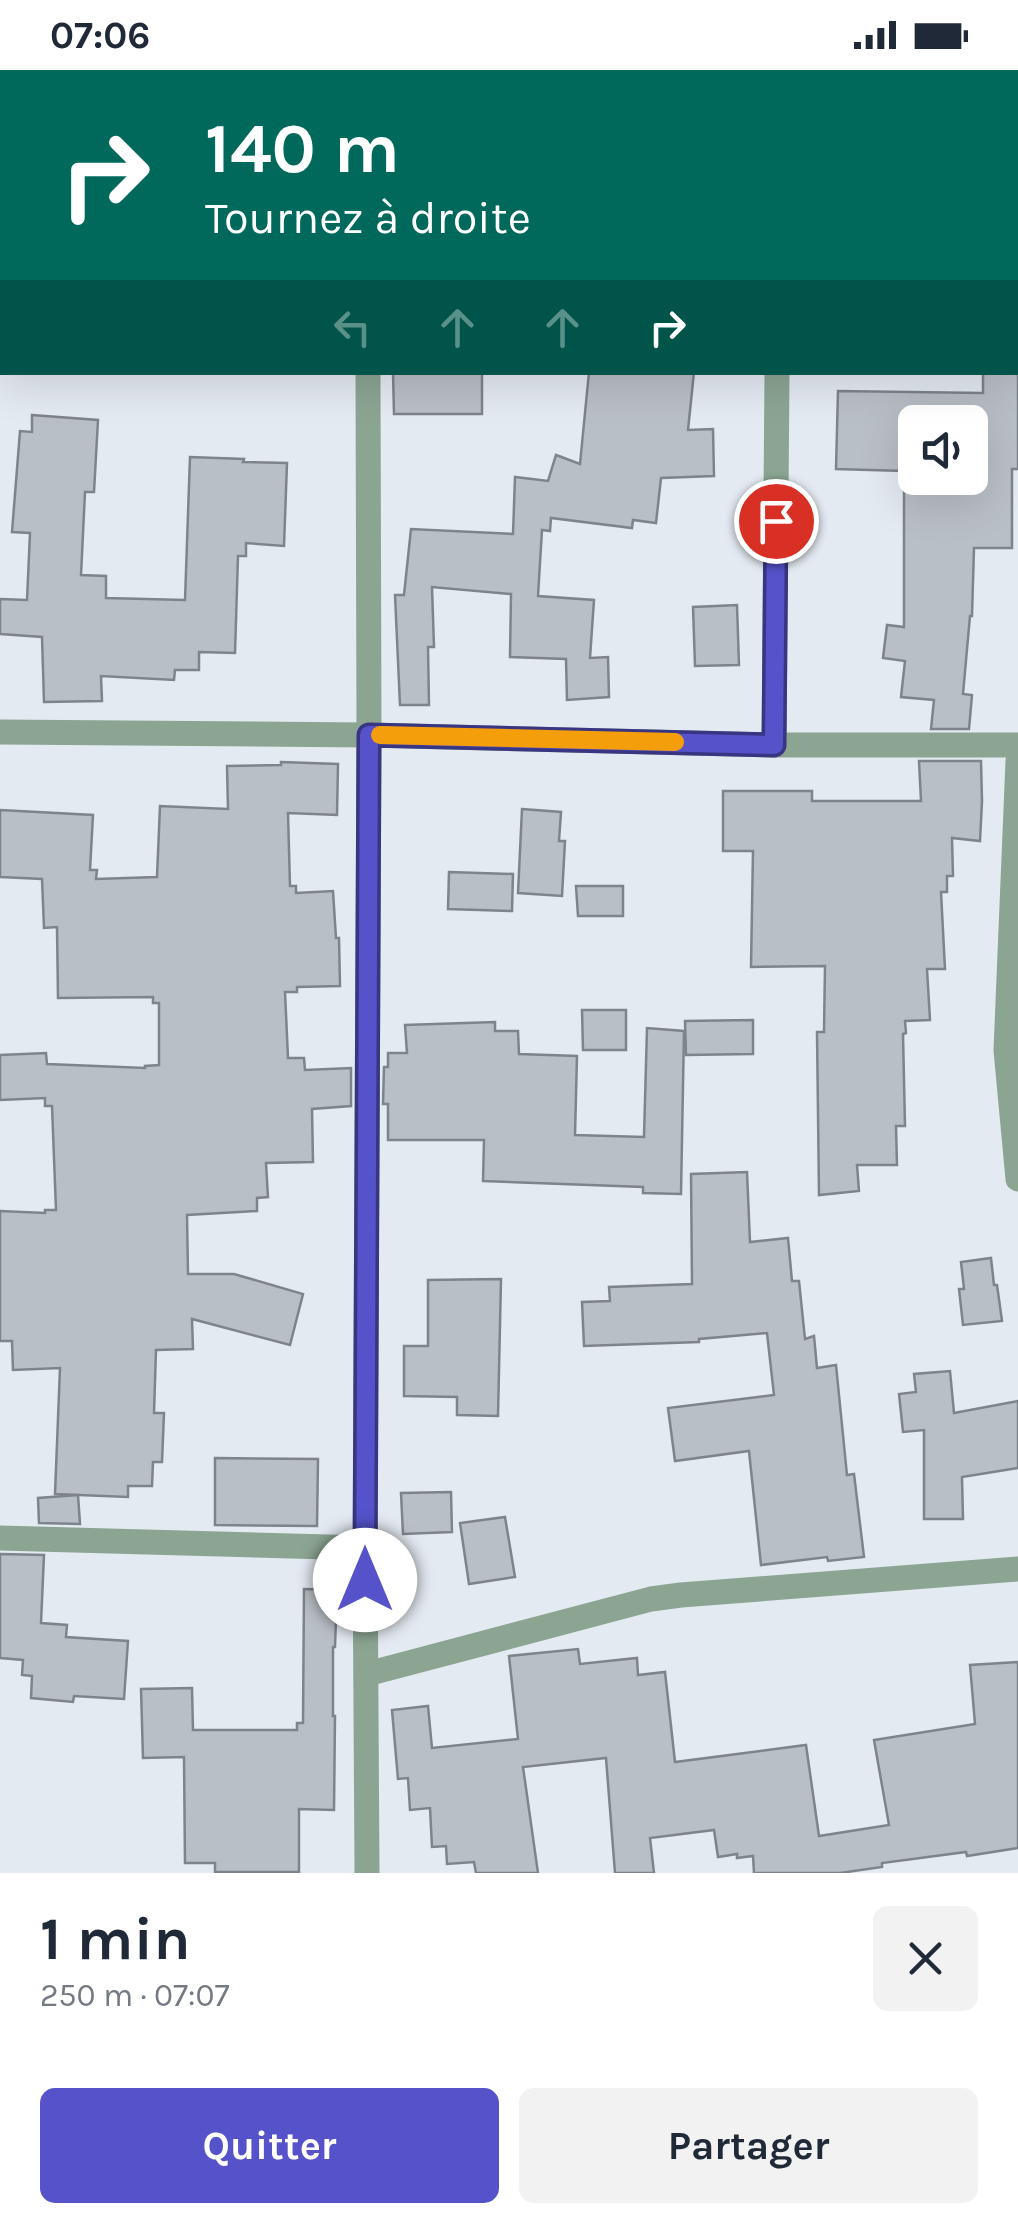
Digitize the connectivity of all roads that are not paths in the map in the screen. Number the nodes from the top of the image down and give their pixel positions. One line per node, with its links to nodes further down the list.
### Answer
1 (368, 375): 4 (street)
2 (778, 375): 5 (street)
3 (0, 732): 4 (street)
4 (369, 735): 5 (street); 10 (street)
5 (774, 745): 6 (street)
6 (1018, 746)
7 (1018, 761): 8 (street)
8 (1018, 1179)
9 (0, 1538): 10 (street)
10 (365, 1548): 12 (street)
11 (1018, 1569): 12 (street)
12 (367, 1674): 13 (street)
13 (368, 1873)

